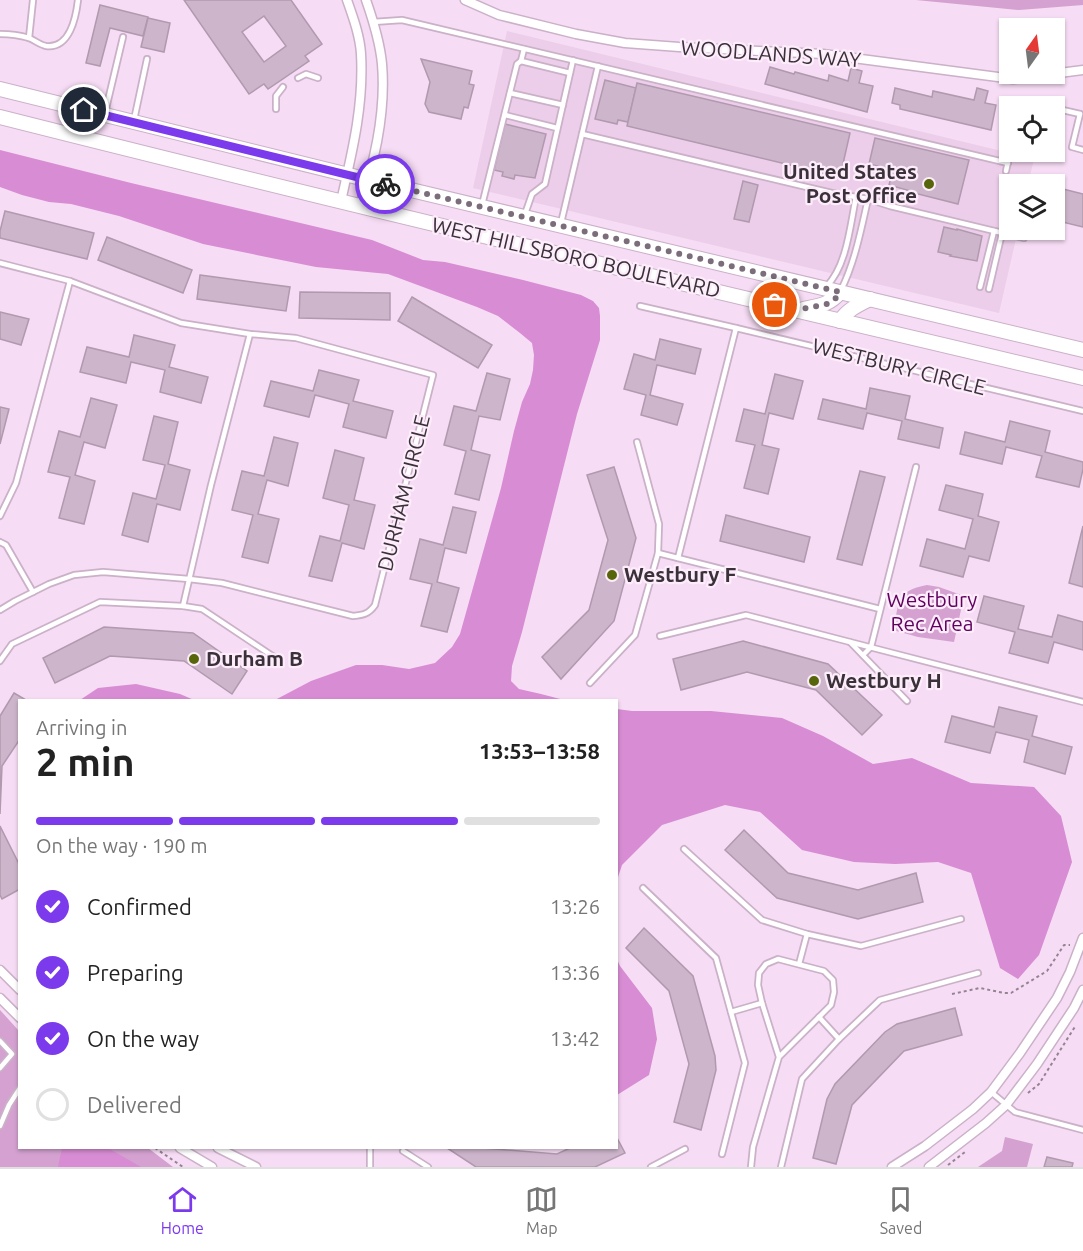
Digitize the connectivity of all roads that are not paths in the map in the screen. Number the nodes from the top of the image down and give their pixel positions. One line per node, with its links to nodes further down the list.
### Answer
1 (33, 0): 9 (lane)
2 (78, 0): 9 (lane)
3 (347, 0): 35 (street)
4 (366, 0): 6 (street)
5 (465, 0): 15 (street, WOODLANDS WAY)
6 (373, 22): 10 (lane); 36 (street)
7 (0, 34): 9 (lane)
8 (123, 37): 26 (lane)
9 (29, 38)
10 (524, 49): 12 (lane); 13 (lane)
11 (147, 58): 29 (lane)
12 (573, 60): 14 (lane); 16 (lane)
13 (521, 61): 16 (lane); 21 (lane)
14 (598, 66): 31 (lane); 33 (lane)
15 (1083, 70)
16 (570, 73): 22 (lane)
17 (298, 78): 18 (lane)
18 (318, 78)
19 (283, 87): 23 (lane)
20 (0, 89): 26 (main road, WEST HILLSBORO BOULEVARD)
21 (510, 93): 22 (lane); 27 (lane)
22 (563, 105): 30 (lane)
23 (276, 109)
24 (1065, 110): 25 (lane)
25 (1082, 114): 32 (lane)
26 (105, 115): 29 (main road, WEST HILLSBORO BOULEVARD)
27 (505, 115): 30 (lane); 41 (lane)
28 (0, 117): 39 (main road, WEST HILLSBORO BOULEVARD)
29 (133, 122): 35 (main road, WEST HILLSBORO BOULEVARD)
30 (557, 128): 42 (lane)
31 (582, 134): 37 (lane); 43 (lane)
32 (1083, 150)
33 (1008, 163): 34 (lane)
34 (1006, 171)
35 (347, 174): 36 (main road, WEST HILLSBORO BOULEVARD); 39 (street)
36 (369, 180): 40 (street); 41 (main road, WEST HILLSBORO BOULEVARD)
37 (856, 197): 38 (lane); 50 (lane)
38 (868, 199): 44 (lane); 52 (lane)
39 (341, 201): 40 (main road, WEST HILLSBORO BOULEVARD)
40 (360, 206): 55 (main road, WEST HILLSBORO BOULEVARD)
41 (482, 207): 42 (main road, WEST HILLSBORO BOULEVARD)
42 (524, 217): 43 (main road, WEST HILLSBORO BOULEVARD)
43 (561, 225): 50 (main road, WEST HILLSBORO BOULEVARD)
44 (994, 231): 45 (lane); 49 (lane)
45 (999, 232)
46 (1000, 240): 51 (lane)
47 (0, 263): 48 (lane, DURHAM CIRCLE)
48 (70, 281): 58 (lane, DURHAM CIRCLE); 64 (lane)
49 (980, 287)
50 (824, 289): 52 (main road, WEST HILLSBORO BOULEVARD)
51 (989, 289)
52 (840, 292): 53 (main road, WEST HILLSBORO BOULEVARD); 55 (main road)
53 (870, 299): 56 (main road); 59 (main road, WEST HILLSBORO BOULEVARD)
54 (640, 306): 57 (lane, WESTBURY CIRCLE)
55 (797, 310): 56 (main road, WEST HILLSBORO BOULEVARD)
56 (840, 321): 60 (main road, WEST HILLSBORO BOULEVARD)
57 (736, 328): 61 (lane, WESTBURY CIRCLE); 67 (lane)
58 (250, 333): 68 (lane); 68 (lane, DURHAM CIRCLE)
59 (1083, 350)
60 (1083, 378)
61 (1083, 411)
62 (637, 442): 66 (lane)
63 (916, 467): 71 (lane)
64 (0, 516)
65 (0, 542): 69 (lane)
66 (658, 553): 67 (lane); 79 (lane)
67 (678, 558): 71 (lane)
68 (189, 579): 69 (lane, DURHAM CIRCLE); 70 (lane)
69 (33, 592): 72 (lane, DURHAM CIRCLE)
70 (183, 606): 77 (lane); 78 (lane)
71 (880, 609): 75 (lane)
72 (0, 610)
73 (660, 636): 74 (lane)
74 (850, 642): 75 (lane); 76 (lane)
75 (871, 647): 76 (lane); 81 (lane)
76 (863, 655): 80 (lane)
77 (277, 659)
78 (0, 662)
79 (590, 683)
80 (907, 701)
81 (1083, 702)
82 (684, 849): 85 (lane)
83 (643, 888): 94 (lane)
84 (961, 919): 85 (lane)
85 (807, 934): 87 (lane)
86 (1083, 938): 102 (street)
87 (799, 964): 93 (lane); 96 (lane)
88 (0, 970): 90 (street)
89 (978, 973): 97 (lane)
90 (18, 988)
91 (1083, 990): 103 (street)
92 (0, 998): 95 (street)
93 (762, 1004): 94 (lane); 99 (lane)
94 (731, 1012): 111 (lane)
95 (18, 1016)
96 (819, 1017): 97 (lane); 99 (lane)
97 (839, 1039): 118 (lane)
98 (0, 1041): 100 (lane)
99 (779, 1057): 117 (lane)
100 (0, 1068)
101 (18, 1091): 104 (lane)
102 (992, 1092): 103 (lane); 119 (street)
103 (1006, 1105): 105 (lane); 120 (street)
104 (0, 1126)
105 (1083, 1130)
106 (182, 1149): 112 (street)
107 (220, 1149): 113 (street)
108 (370, 1149): 114 (lane)
109 (685, 1149): 116 (lane)
110 (403, 1151): 115 (lane)
111 (722, 1154)
112 (212, 1167)
113 (256, 1167)
114 (370, 1167)
115 (428, 1167)
116 (651, 1167)
117 (751, 1167)
118 (781, 1167)
119 (892, 1167)
120 (929, 1167)

